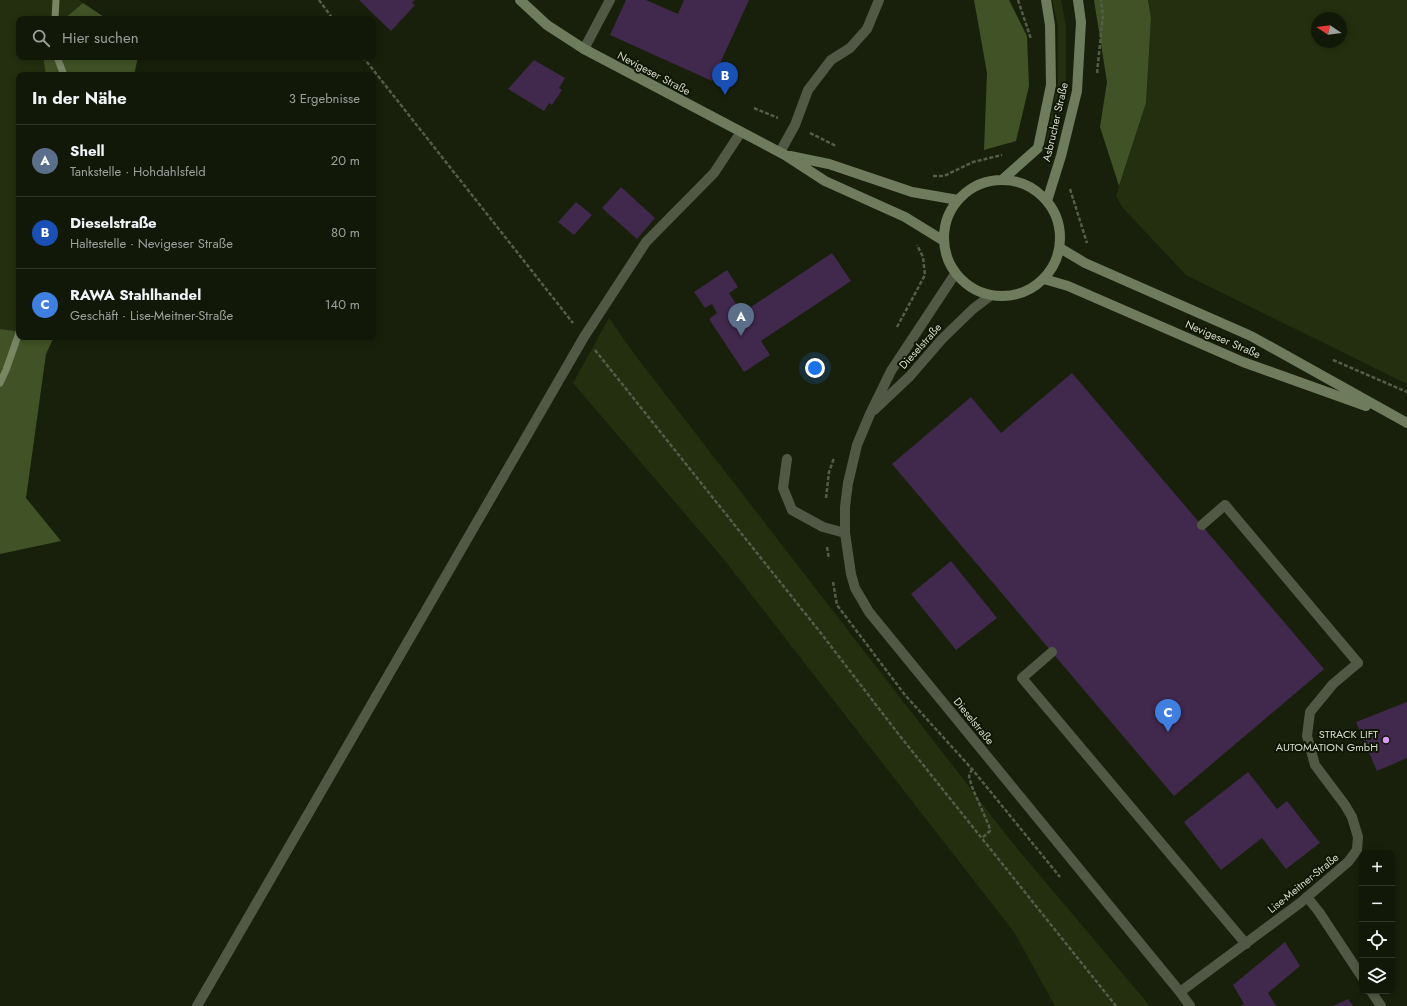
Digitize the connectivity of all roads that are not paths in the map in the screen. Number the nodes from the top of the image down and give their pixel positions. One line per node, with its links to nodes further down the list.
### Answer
1 (520, 0): 6 (main road, Nevigeser Straße)
2 (610, 0): 6 (street)
3 (879, 0): 8 (street)
4 (1046, 0): 9 (main road, Asbrucher Straße)
5 (1078, 0): 11 (main road, Asbrucher Straße)
6 (584, 49): 7 (main road, Nevigeser Straße)
7 (741, 132): 8 (main road, Nevigeser Straße); 29 (street)
8 (783, 154): 10 (main road, Nevigeser Straße); 12 (main road, Nevigeser Straße)
9 (1002, 180): 10 (main road); 11 (main road)
10 (958, 200): 12 (main road)
11 (1047, 201): 13 (main road)
12 (944, 241): 14 (main road)
13 (1060, 248): 15 (main road); 18 (main road, Nevigeser Straße)
14 (954, 274): 16 (main road); 17 (street, Dieselstraße)
15 (1044, 279): 16 (main road); 18 (main road, Nevigeser Straße)
16 (990, 296): 17 (street, Dieselstraße)
17 (870, 414): 22 (street, Dieselstraße)
18 (1394, 416): 19 (main road, Nevigeser Straße)
19 (1407, 423)
20 (787, 459): 22 (street)
21 (1202, 525): 24 (street, Lise-Meitner-Straße)
22 (845, 533): 27 (street, Dieselstraße)
23 (1052, 652): 25 (street)
24 (1307, 897): 25 (street, Lise-Meitner-Straße); 26 (street)
25 (1246, 944): 27 (street, Lise-Meitner-Straße)
26 (1359, 972)
27 (1180, 992): 30 (street, Dieselstraße)
28 (1373, 994): 31 (street)
29 (197, 1006)
30 (1190, 1006)
31 (1381, 1006)

